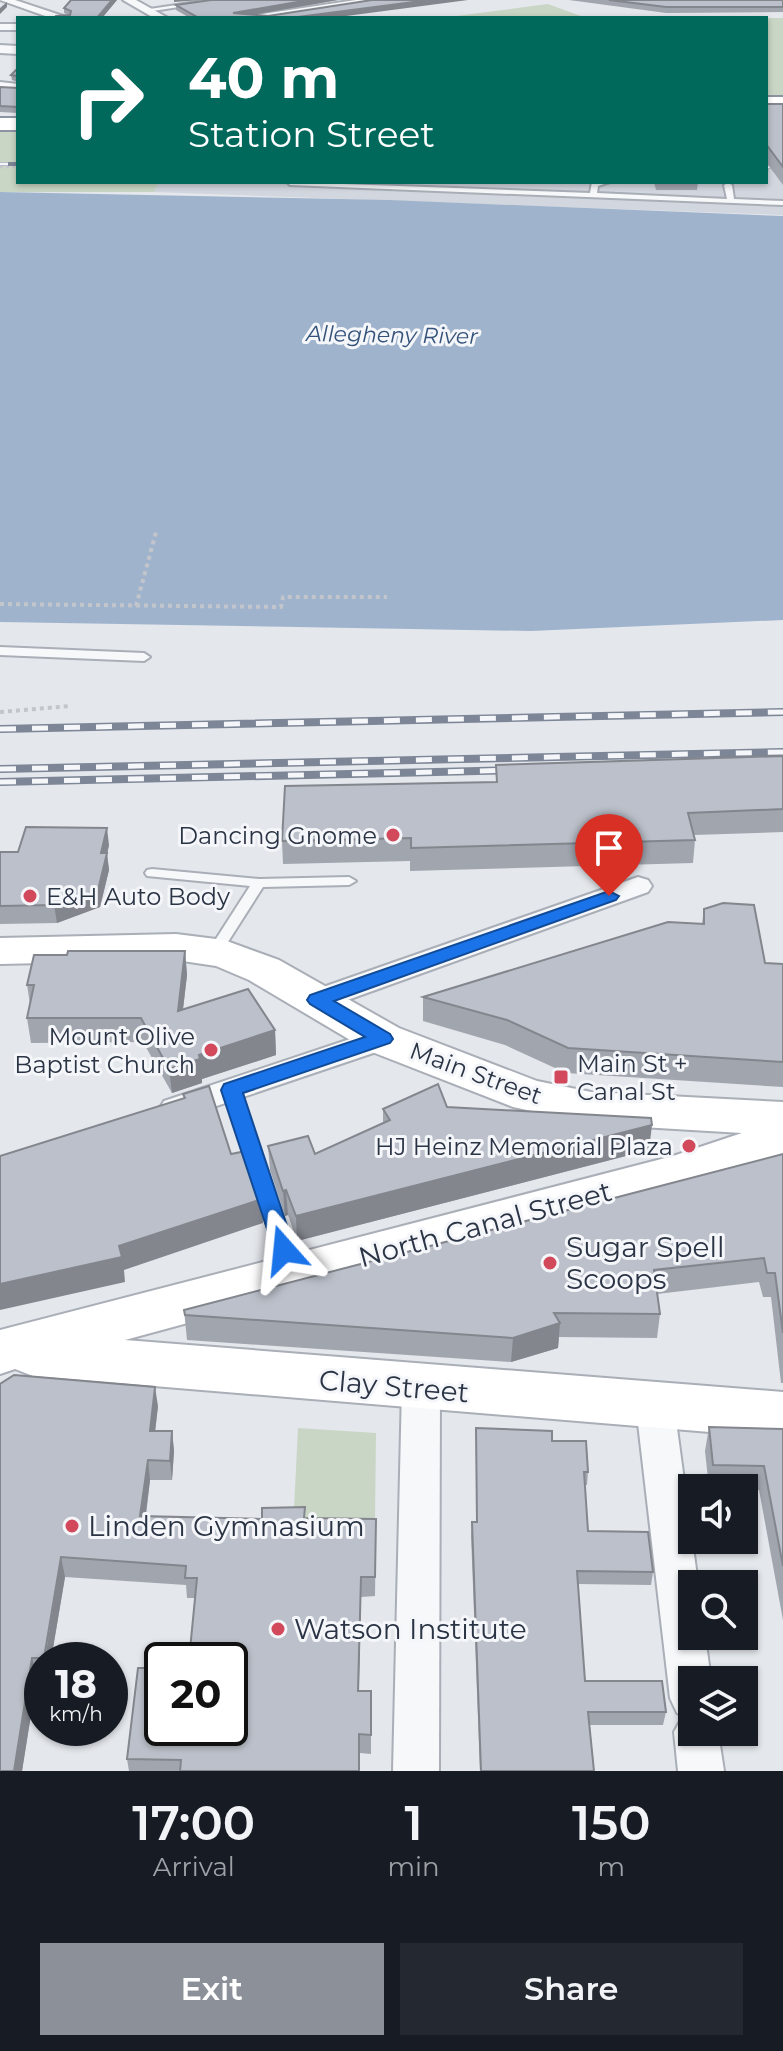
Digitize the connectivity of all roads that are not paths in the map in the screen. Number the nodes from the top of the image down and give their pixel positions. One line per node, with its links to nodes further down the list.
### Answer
1 (128, 0): 6 (street)
2 (222, 0): 6 (lane)
3 (381, 0): 5 (street)
4 (8, 1): 7 (street)
5 (339, 2): 9 (street)
6 (146, 10): 8 (street)
7 (57, 16)
8 (158, 16)
9 (254, 16)
10 (318, 184): 13 (lane)
11 (595, 184): 13 (lane)
12 (728, 185): 14 (lane)
13 (593, 194): 14 (lane)
14 (731, 202): 15 (lane)
15 (783, 203)
16 (0, 651): 17 (lane)
17 (144, 657)
18 (152, 873): 20 (lane)
19 (349, 881): 20 (lane)
20 (259, 883): 23 (lane)
21 (638, 886): 24 (street)
22 (0, 951): 23 (street, Main Street)
23 (214, 953): 24 (street, Main Street)
24 (317, 1000): 25 (street, Main Street)
25 (383, 1039): 26 (street); 28 (street, Main Street)
26 (232, 1090): 27 (street); 30 (lane)
27 (143, 1119)
28 (783, 1119)
29 (783, 1137): 30 (street, North Canal Street)
30 (292, 1275): 31 (street, North Canal Street)
31 (3, 1352): 32 (street, Clay Street)
32 (421, 1388): 33 (street, Clay Street); 37 (street)
33 (655, 1406): 34 (street, Clay Street); 35 (street)
34 (783, 1415)
35 (688, 1666)
36 (698, 1746): 38 (street)
37 (416, 1771)
38 (701, 1771)

